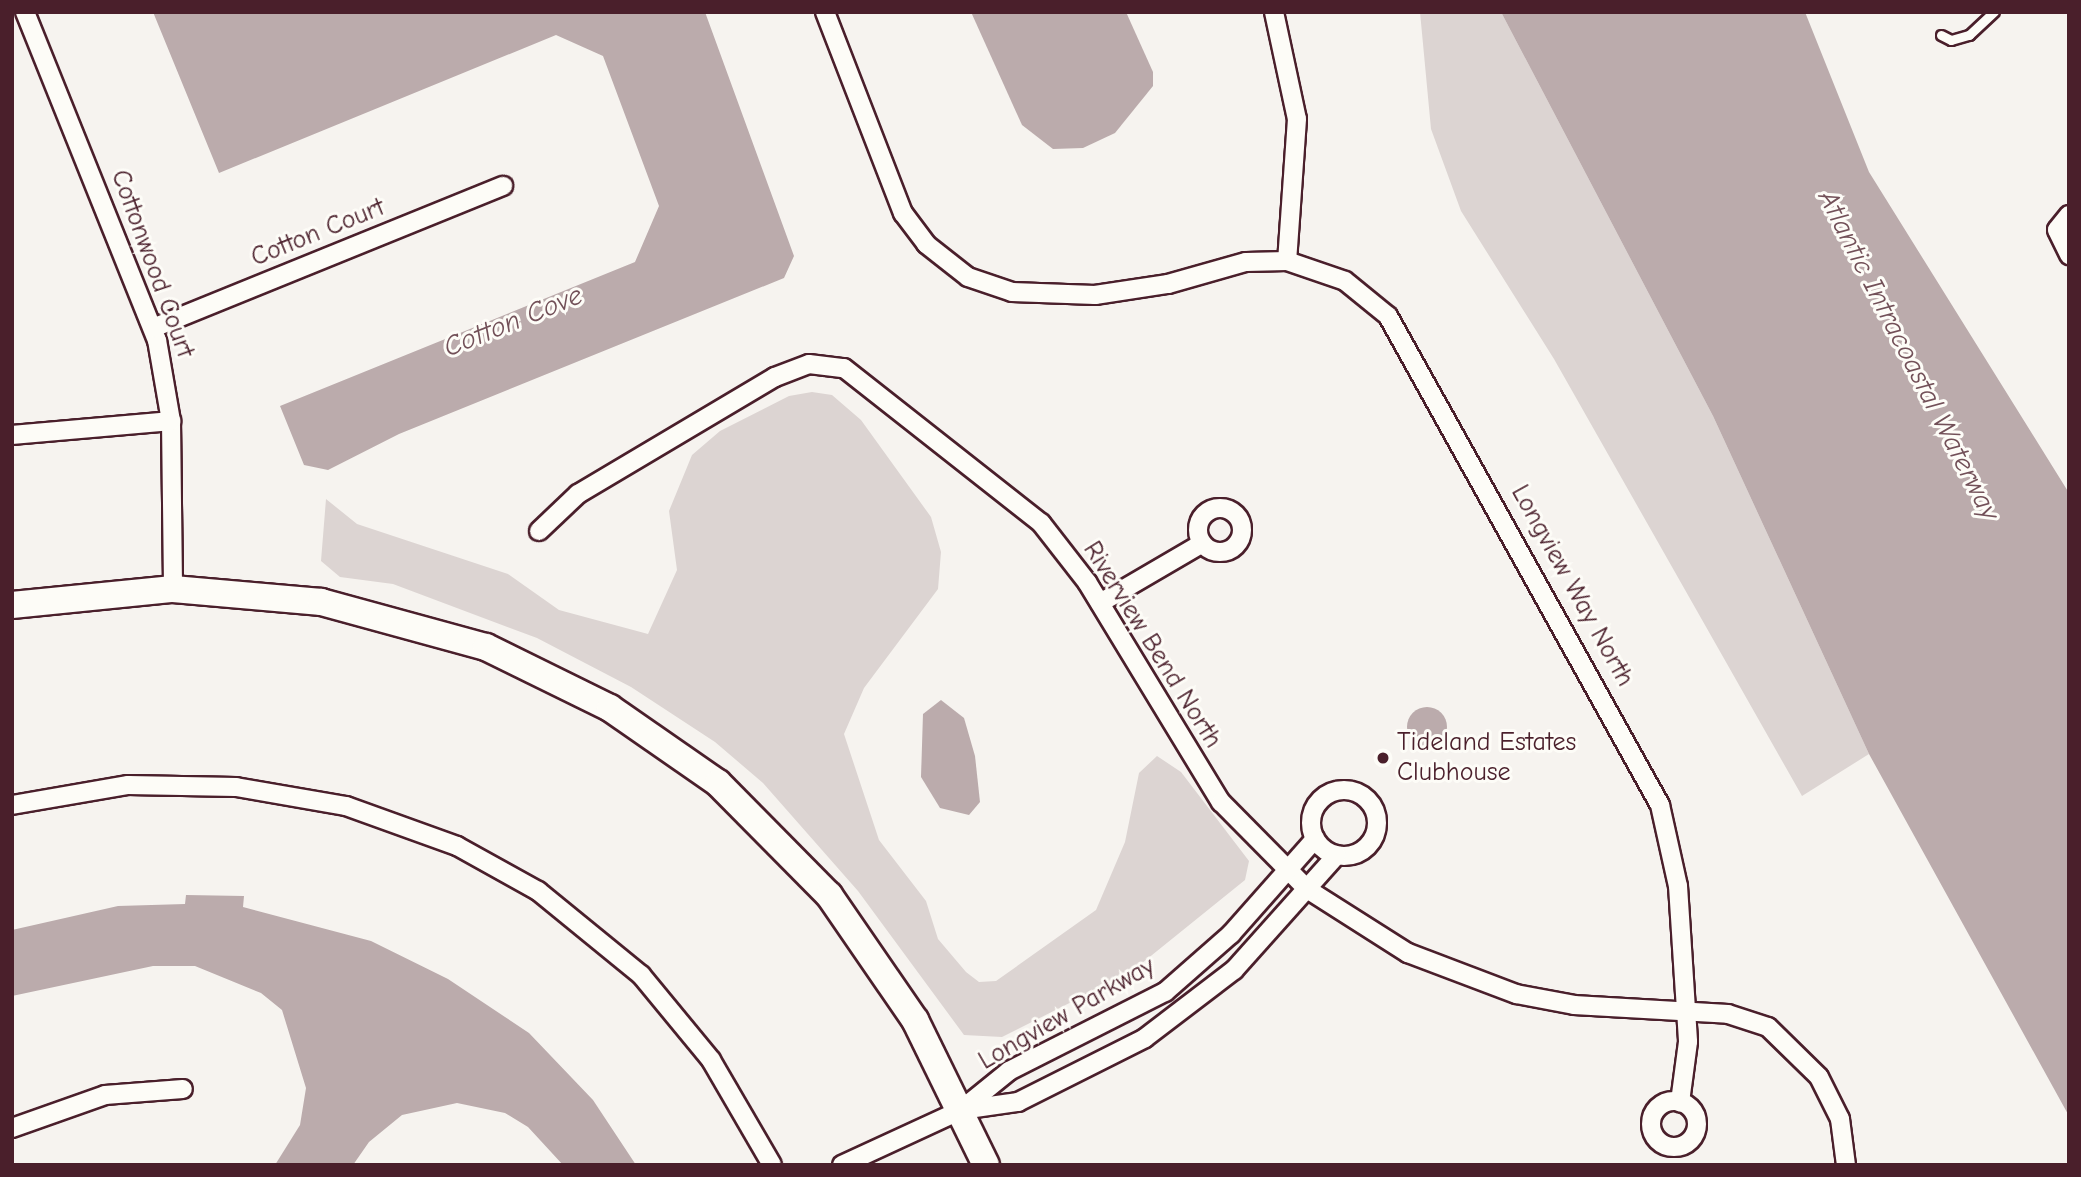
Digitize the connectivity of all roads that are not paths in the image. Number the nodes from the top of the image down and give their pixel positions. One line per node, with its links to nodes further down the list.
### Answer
1 (25, 12): 10 (street, Cottonwood Court)
2 (825, 12): 9 (street, Longview Way North)
3 (1274, 12): 9 (street)
4 (1994, 12): 5 (lane)
5 (1941, 35)
6 (503, 186): 10 (street, Cotton Court)
7 (2069, 215): 8 (street)
8 (2069, 255)
9 (1287, 261): 23 (street, Longview Way North)
10 (153, 328): 11 (street, Cottonwood Court)
11 (171, 421): 12 (street); 15 (street, Cottonwood Court)
12 (12, 435)
13 (539, 531): 16 (street, Riverview Bend North)
14 (1201, 544): 16 (street)
15 (173, 589): 17 (street); 28 (street)
16 (1100, 603): 21 (street, Riverview Bend North)
17 (12, 606)
18 (12, 805): 30 (street)
19 (1315, 839): 20 (street); 20 (street); 21 (street, Longview Parkway)
20 (1337, 855): 22 (street, Longview Parkway)
21 (1286, 872): 22 (street, Riverview Bend North); 24 (street, Longview Parkway)
22 (1307, 889): 23 (street, Riverview Bend North); 25 (street, Longview Parkway)
23 (1686, 1010): 27 (street, Longview Way North); 33 (street, Riverview Bend North)
24 (1062, 1046): 25 (street); 28 (street, Longview Parkway)
25 (1076, 1074): 28 (street, Longview Parkway)
26 (183, 1088): 29 (street)
27 (1680, 1102)
28 (961, 1110): 31 (street); 32 (street)
29 (12, 1128)
30 (772, 1165)
31 (842, 1165)
32 (986, 1165)
33 (1846, 1165)

